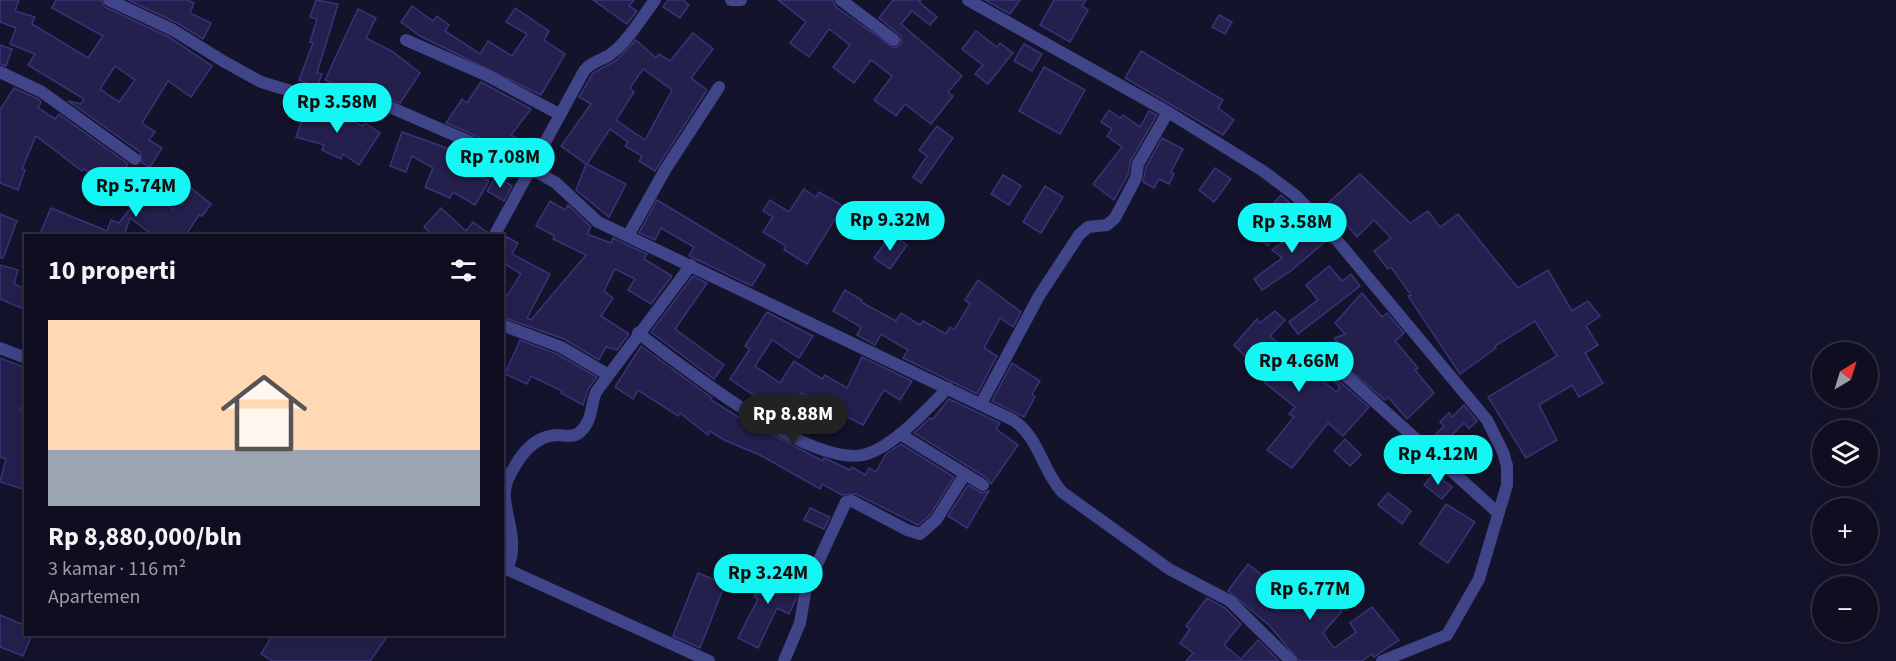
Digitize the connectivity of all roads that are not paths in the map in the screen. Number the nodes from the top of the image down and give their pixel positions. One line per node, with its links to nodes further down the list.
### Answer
1 (109, 0): 14 (street)
2 (655, 0): 12 (street)
3 (731, 0): 4 (street)
4 (741, 0)
5 (841, 0): 8 (street)
6 (968, 0): 11 (street)
7 (406, 40): 12 (street)
8 (894, 40)
9 (0, 72): 13 (street)
10 (719, 87): 16 (street)
11 (1168, 112): 25 (street); 29 (street)
12 (559, 114): 14 (street)
13 (135, 159)
14 (532, 170): 15 (street); 16 (street)
15 (495, 234)
16 (628, 236): 17 (street)
17 (691, 265): 19 (street); 24 (street)
18 (504, 326): 22 (street)
19 (638, 333): 22 (street); 26 (street)
20 (0, 348): 21 (street)
21 (24, 357)
22 (607, 374): 30 (street)
23 (1345, 375): 29 (street)
24 (948, 388): 25 (street); 26 (street)
25 (981, 404): 33 (street)
26 (900, 434): 27 (street)
27 (965, 474): 28 (street); 32 (street)
28 (983, 485)
29 (1497, 512): 34 (street)
30 (505, 568): 31 (street)
31 (709, 661)
32 (784, 661)
33 (1291, 661)
34 (1382, 661)

